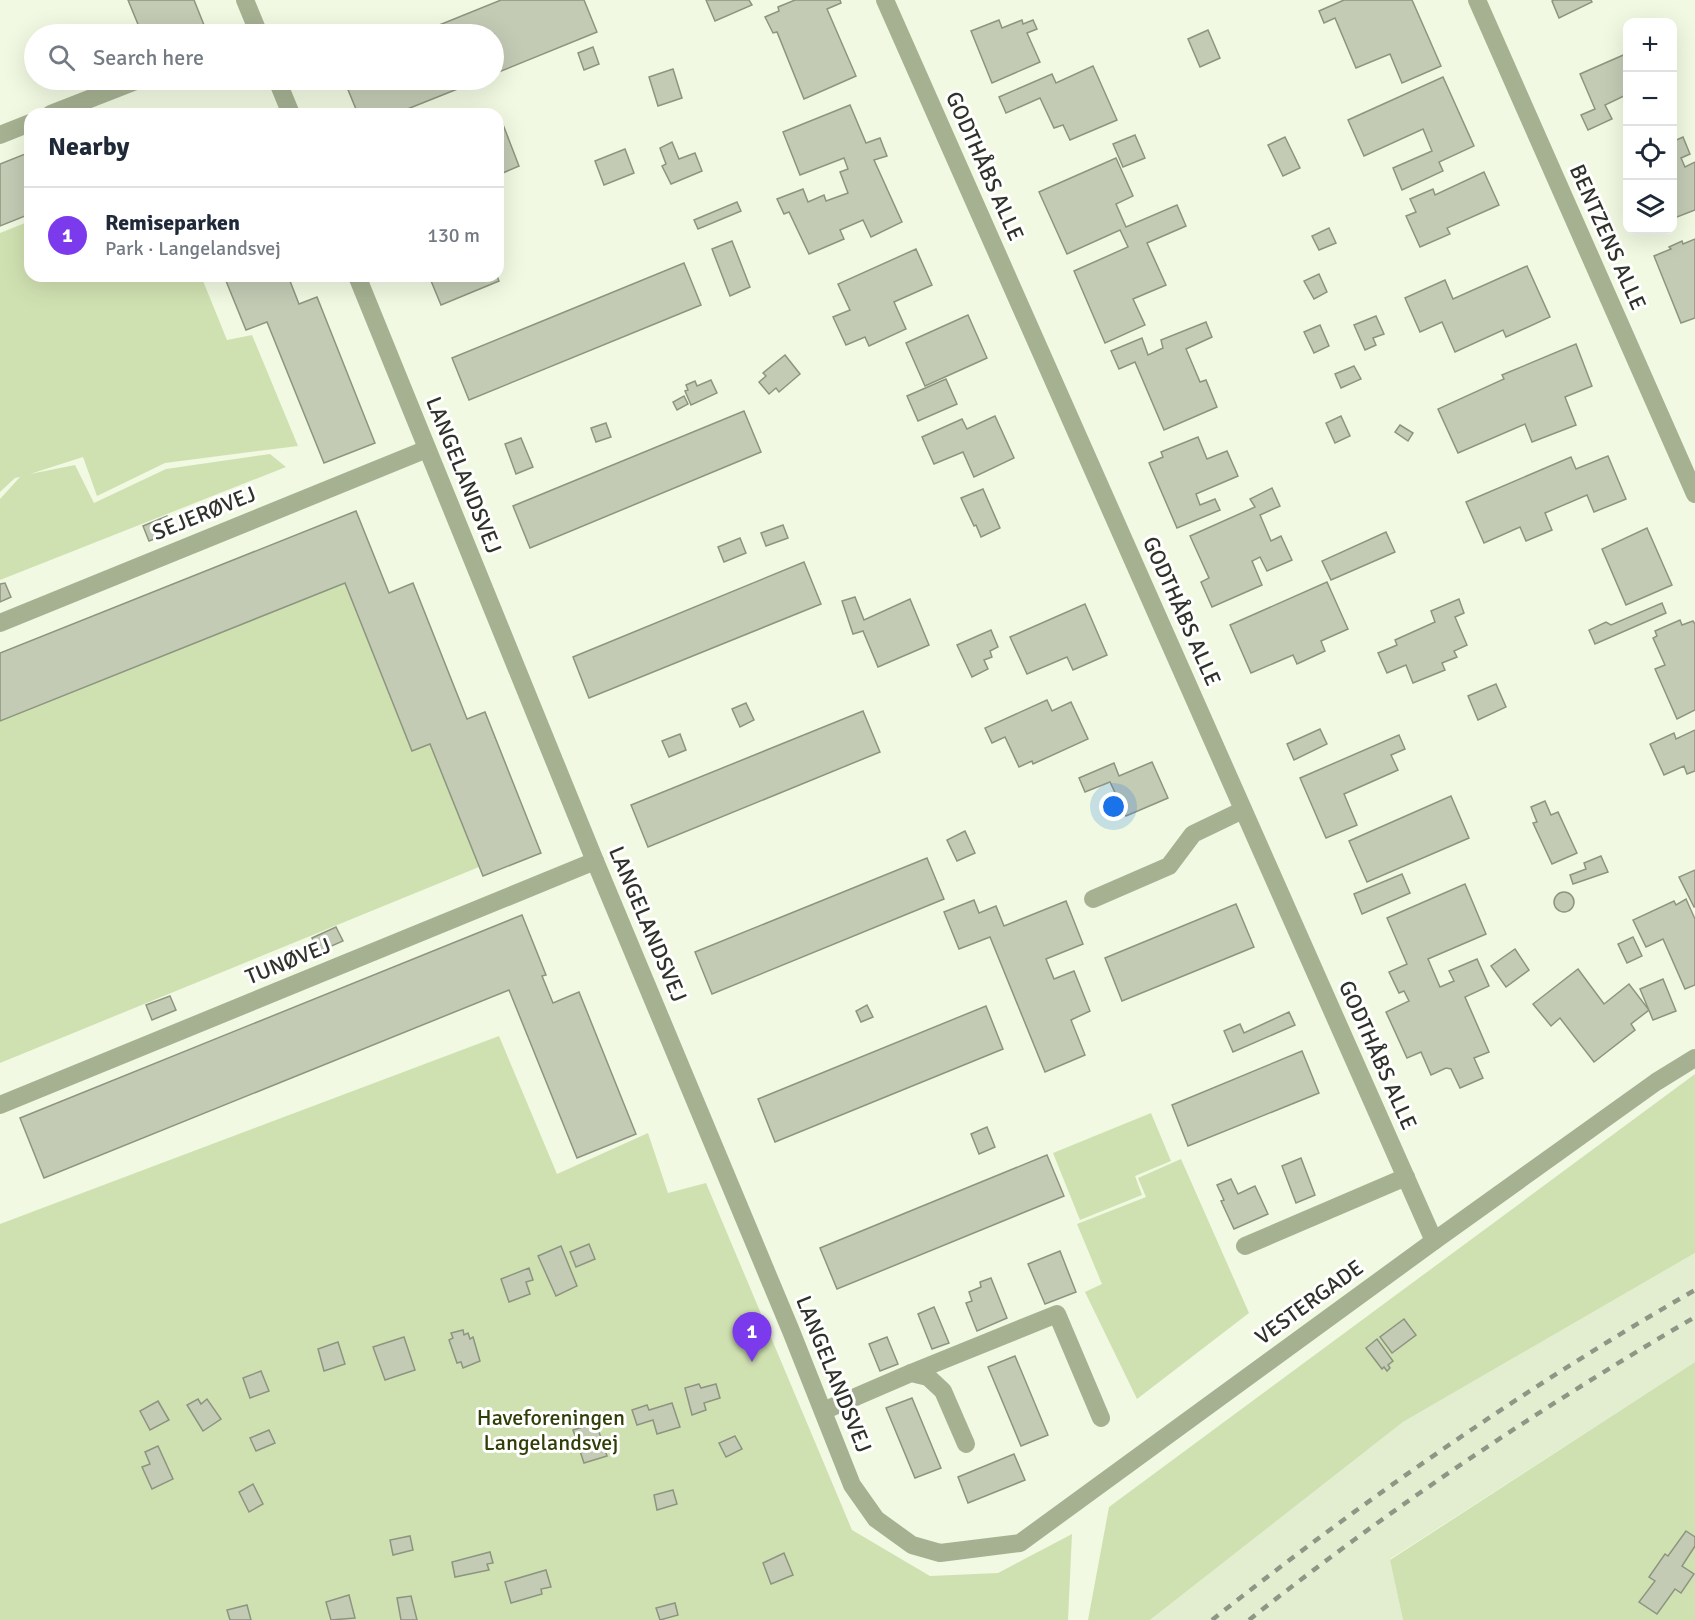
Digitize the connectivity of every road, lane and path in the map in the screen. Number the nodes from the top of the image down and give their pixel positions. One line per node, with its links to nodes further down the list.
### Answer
1 (245, 0): 4 (street)
2 (885, 0): 15 (street, GODTHÅBS ALLE)
3 (1477, 0): 13 (street, BENTZENS ALLE)
4 (252, 24)
5 (112, 90): 7 (street)
6 (281, 90): 8 (street)
7 (66, 108)
8 (289, 108)
9 (24, 125): 10 (street)
10 (0, 135)
11 (359, 282): 12 (street, LANGELANDSVEJ)
12 (427, 449): 14 (street, SEJERØVEJ); 16 (street, LANGELANDSVEJ)
13 (1695, 494)
14 (0, 622)
15 (1244, 810): 17 (street); 20 (street, GODTHÅBS ALLE)
16 (595, 861): 19 (street, TUNØVEJ); 24 (street, LANGELANDSVEJ)
17 (1093, 899)
18 (1695, 1058): 21 (street, VESTERGADE)
19 (0, 1105)
20 (1406, 1177): 21 (street, GODTHÅBS ALLE); 22 (street)
21 (1434, 1241): 27 (street, VESTERGADE)
22 (1245, 1246)
23 (911, 1373): 24 (street); 25 (street); 26 (street)
24 (823, 1411): 27 (street, LANGELANDSVEJ)
25 (1101, 1418)
26 (966, 1444)
27 (940, 1553)

